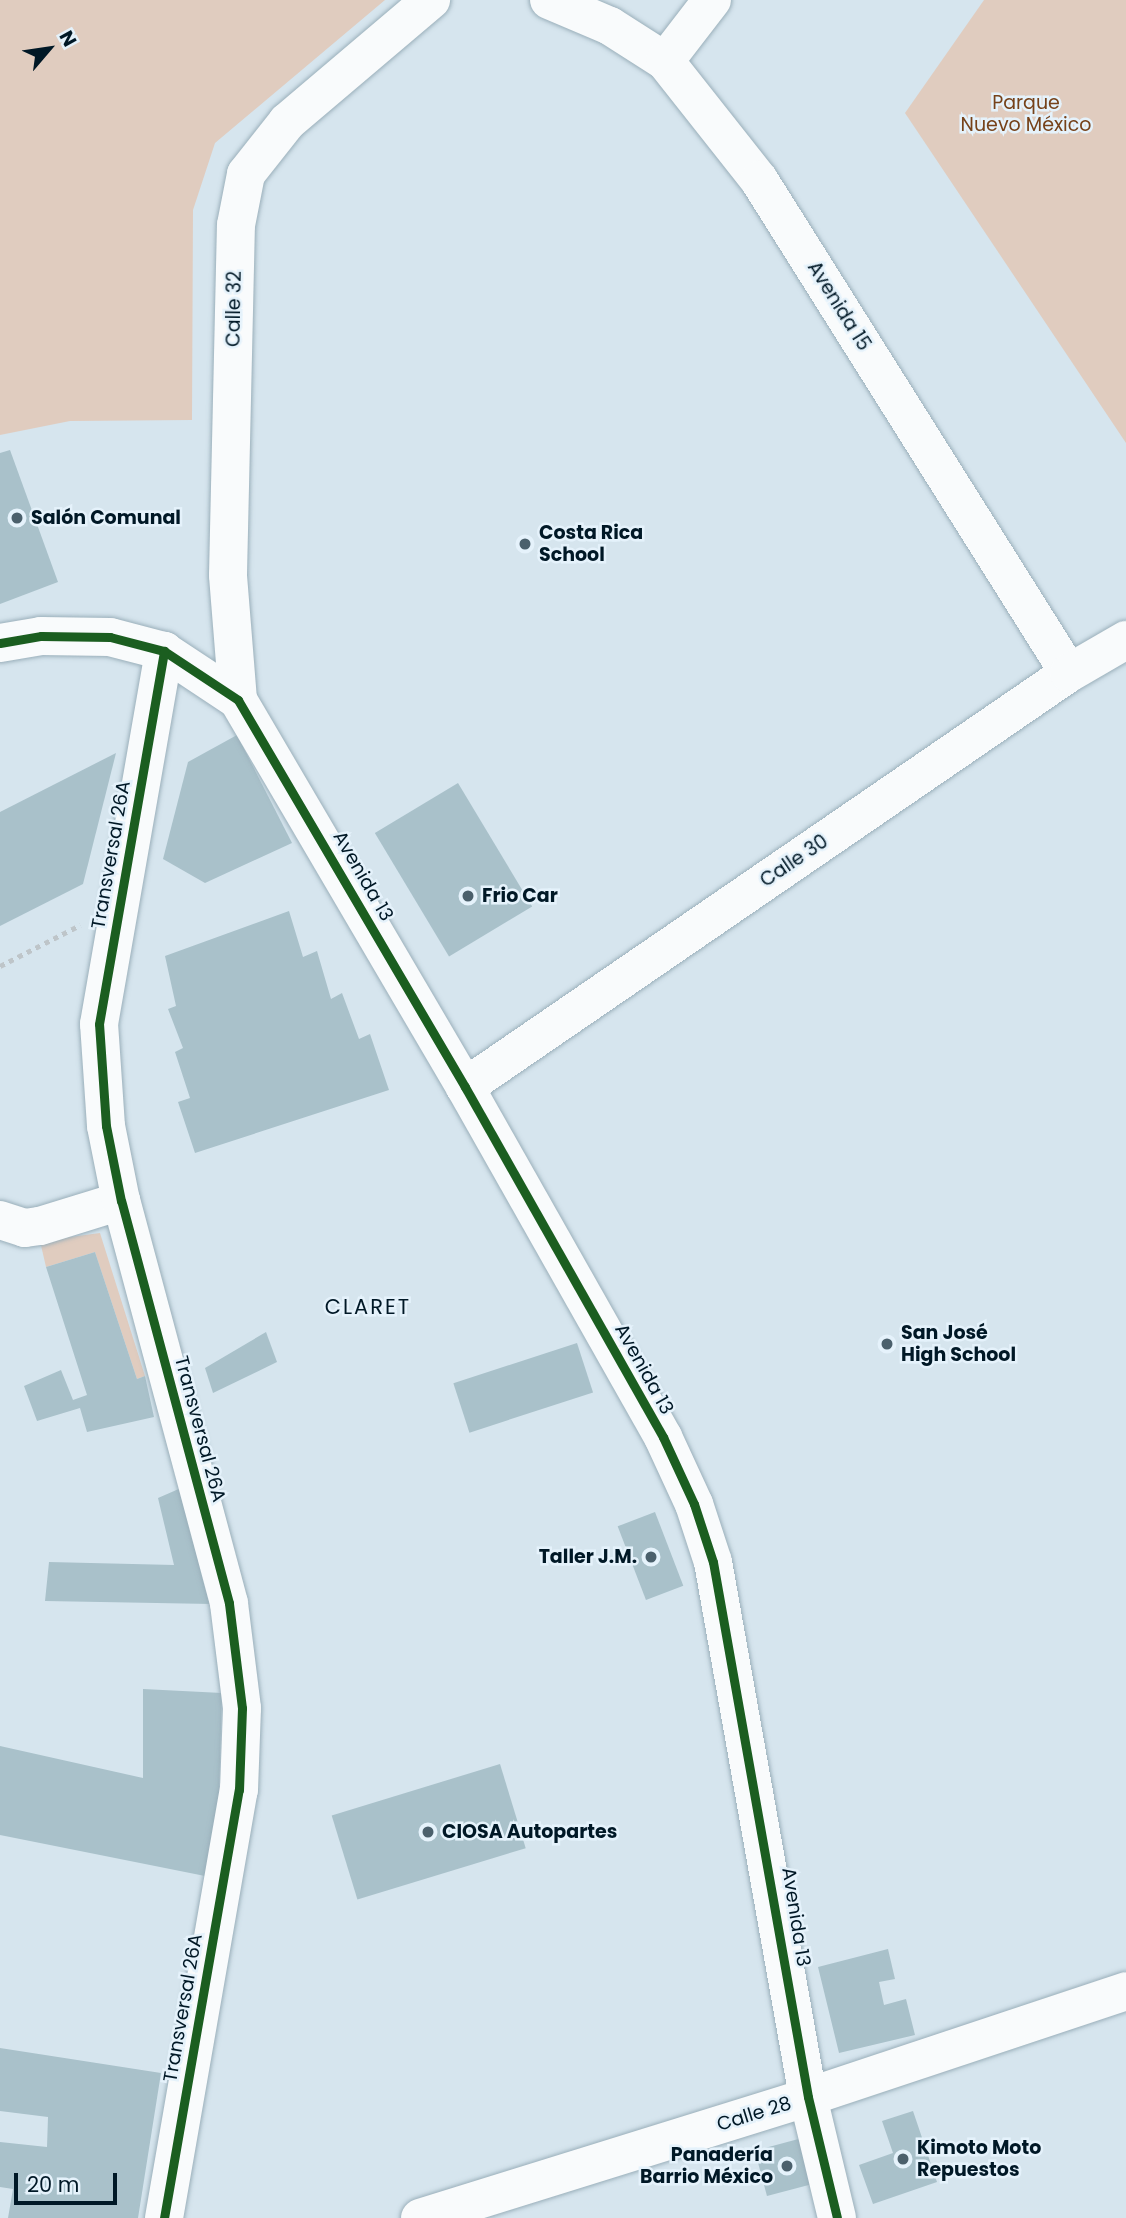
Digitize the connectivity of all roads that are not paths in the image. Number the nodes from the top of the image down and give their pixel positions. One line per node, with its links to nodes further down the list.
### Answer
1 (431, 0): 9 (street, Calle 32)
2 (549, 0): 4 (street, Avenida 15)
3 (712, 0): 4 (street)
4 (665, 61): 8 (street, Avenida 15)
5 (1126, 640): 8 (street, Calle 30)
6 (0, 643): 7 (street, Avenida 13)
7 (164, 651): 9 (street, Avenida 13); 11 (street, Transversal 26A)
8 (1069, 673): 10 (street, Calle 30)
9 (238, 700): 10 (street, Avenida 13)
10 (465, 1087): 14 (street, Avenida 13)
11 (121, 1201): 12 (street); 15 (street, Transversal 26A)
12 (0, 1220)
13 (1126, 1991): 14 (street, Calle 28)
14 (808, 2097): 16 (street, Calle 28); 17 (street, Avenida 13)
15 (164, 2218)
16 (420, 2218)
17 (837, 2218)

